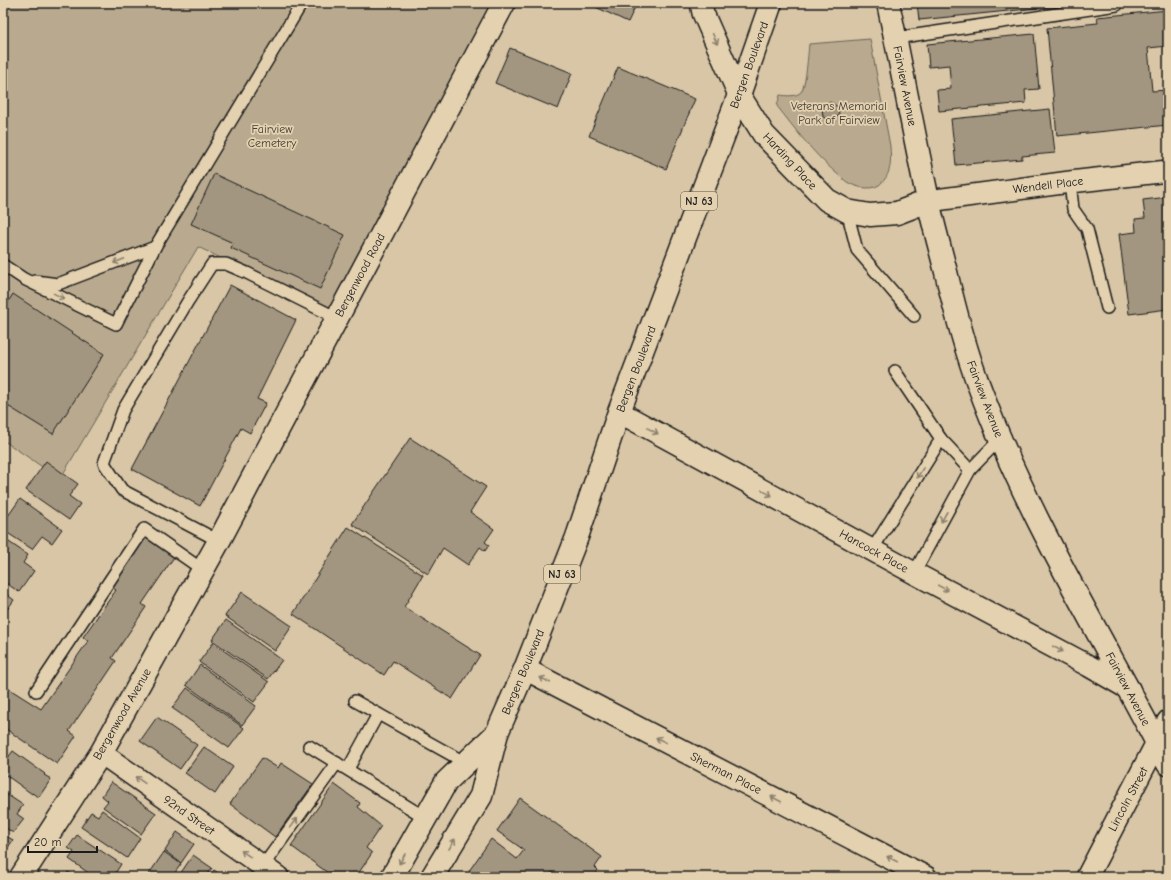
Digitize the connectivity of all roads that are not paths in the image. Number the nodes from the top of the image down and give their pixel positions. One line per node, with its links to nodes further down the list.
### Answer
1 (302, 3): 13 (lane)
2 (504, 3): 18 (main road, Bergenwood Road)
3 (700, 3): 8 (street, Harding Place, one-way to 8)
4 (772, 3): 8 (main road, Bergen Boulevard / NJ 63)
5 (888, 3): 7 (main road, Fairview Avenue)
6 (1117, 3): 7 (lane)
7 (896, 38): 11 (main road, Fairview Avenue)
8 (739, 95): 12 (main road, Harding Place); 20 (main road, Bergen Boulevard / NJ 63)
9 (1168, 171): 10 (street, Wendell Place)
10 (1070, 182): 11 (street, Wendell Place); 16 (lane)
11 (928, 201): 12 (main road, Harding Place); 21 (main road, Fairview Avenue)
12 (847, 211): 17 (lane)
13 (155, 247): 15 (lane, one-way to 15); 15 (lane, one-way to 13)
14 (3, 265): 15 (lane)
15 (24, 279)
16 (1107, 308)
17 (914, 316)
18 (337, 318): 24 (main road, Bergenwood Road); 24 (lane)
19 (895, 371): 22 (lane)
20 (619, 412): 25 (street, Hancock Place, one-way to 25); 28 (main road, Bergen Boulevard / NJ 63)
21 (1000, 439): 23 (lane); 29 (main road, Fairview Avenue)
22 (941, 440): 23 (lane); 25 (lane, one-way to 25)
23 (970, 470): 27 (lane, one-way to 27)
24 (217, 544): 26 (main road, Bergenwood Avenue)
25 (872, 550): 27 (street, Hancock Place)
26 (203, 570): 30 (lane); 37 (main road, Bergenwood Avenue)
27 (914, 573): 29 (street, Hancock Place, one-way to 29)
28 (525, 669): 34 (main road, Bergen Boulevard / NJ 63); 47 (street, Sherman Place, one-way to 28)
29 (1129, 690): 35 (main road, Fairview Avenue)
30 (36, 691)
31 (354, 701): 32 (lane)
32 (378, 714): 39 (lane); 41 (lane)
33 (1168, 721): 35 (street, Lincoln Street)
34 (497, 733): 39 (main road, Bergen Boulevard / NJ 63); 46 (main road, Bergen Boulevard / NJ 63, one-way to 34)
35 (1157, 743): 40 (main road, Fairview Avenue); 48 (street, Lincoln Street)
36 (309, 746): 38 (lane)
37 (101, 753): 43 (street, 92nd Street, one-way to 37); 44 (main road, Bergenwood Avenue)
38 (337, 763): 41 (lane); 43 (lane, one-way to 38)
39 (466, 763): 42 (main road, Bergen Boulevard / NJ 63)
40 (1168, 764)
41 (348, 769): 42 (lane)
42 (426, 818): 45 (main road, Bergen Boulevard / NJ 63, one-way to 45)
43 (271, 872)
44 (21, 877)
45 (392, 877)
46 (432, 877)
47 (926, 877)
48 (1087, 877)

